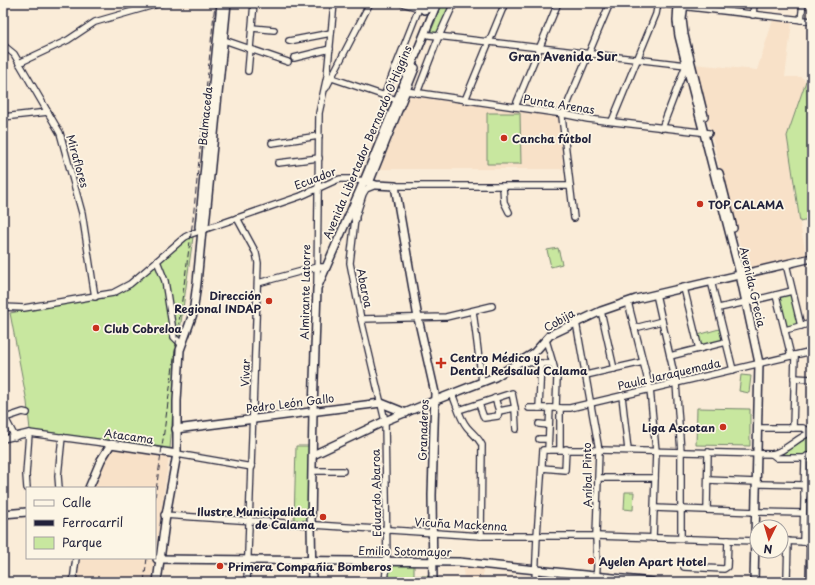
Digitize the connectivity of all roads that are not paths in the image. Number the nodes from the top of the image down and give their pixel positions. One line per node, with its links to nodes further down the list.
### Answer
1 (162, 3): 39 (street)
2 (221, 3): 71 (main road, Balmaceda)
3 (227, 3): 30 (main road, Balmaceda)
4 (254, 3): 20 (street)
5 (258, 3): 20 (street)
6 (334, 3): 27 (street)
7 (370, 3): 43 (street, Almirante Latorre)
8 (402, 3): 19 (street)
9 (438, 3): 19 (main road); 22 (main road, Avenida Libertador Bernardo O'Higgins)
10 (454, 3): 29 (street)
11 (505, 3): 32 (street)
12 (558, 3): 34 (street)
13 (610, 3): 37 (street)
14 (654, 3): 17 (street)
15 (754, 3): 21 (street)
16 (803, 3): 23 (street)
17 (658, 4): 18 (street); 38 (street)
18 (681, 5): 21 (street); 40 (main road, Avenida Grecia); 41 (main road, Avenida Grecia)
19 (421, 7): 22 (main road); 46 (street)
20 (253, 15): 25 (street)
21 (753, 15): 23 (street)
22 (434, 16): 28 (main road, Avenida Libertador Bernardo O'Higgins); 47 (main road, Avenida Libertador Bernardo O'Higgins)
23 (801, 20): 24 (street)
24 (812, 21)
25 (252, 28): 26 (street); 35 (street)
26 (274, 30)
27 (331, 33): 31 (street); 36 (street)
28 (428, 35): 29 (street); 44 (main road, Avenida Libertador Bernardo O'Higgins)
29 (439, 36): 32 (street); 45 (street)
30 (224, 40): 35 (street); 71 (main road, Balmaceda)
31 (289, 41)
32 (489, 42): 34 (street); 48 (street)
33 (3, 45): 39 (street, Miraflores)
34 (539, 48): 37 (street); 49 (street)
35 (250, 49): 36 (street); 42 (street)
36 (330, 49): 43 (street)
37 (588, 54): 38 (street); 51 (street)
38 (637, 59): 40 (street); 53 (street)
39 (19, 62): 50 (street, Miraflores)
40 (686, 65): 41 (street); 54 (street); 55 (main road, Avenida Grecia)
41 (693, 70): 55 (main road, Avenida Grecia)
42 (248, 71)
43 (329, 77): 46 (street); 56 (street, Almirante Latorre)
44 (406, 91): 45 (street, Punta Arenas); 60 (main road, Avenida Libertador Bernardo O'Higgins)
45 (417, 93): 48 (street, Punta Arenas)
46 (384, 96): 47 (street)
47 (397, 100): 60 (main road, Avenida Libertador Bernardo O'Higgins)
48 (465, 100): 49 (street, Punta Arenas)
49 (515, 107): 51 (street, Punta Arenas)
50 (48, 112): 52 (street); 85 (street, Miraflores)
51 (563, 114): 53 (street, Punta Arenas); 64 (street)
52 (3, 117)
53 (612, 121): 54 (street, Punta Arenas)
54 (662, 128): 55 (street, Punta Arenas)
55 (706, 133): 77 (main road, Avenida Grecia)
56 (319, 136): 57 (street); 58 (street, Almirante Latorre)
57 (272, 143)
58 (319, 158): 59 (street); 65 (street, Almirante Latorre)
59 (278, 163)
60 (366, 182): 61 (main road, Ecuador); 65 (street, Ecuador); 66 (main road, Avenida Libertador Bernardo O'Higgins)
61 (376, 185): 62 (main road, Ecuador); 70 (street, Abaroa)
62 (395, 186): 63 (street, Ecuador); 93 (main road, Granaderos)
63 (503, 186): 64 (street, Ecuador); 67 (street)
64 (570, 186): 69 (street)
65 (319, 187): 68 (street, Ecuador); 76 (street, Almirante Latorre)
66 (352, 206): 70 (main road); 75 (main road, Avenida Libertador Bernardo O'Higgins)
67 (509, 212)
68 (237, 218): 71 (street, Ecuador); 79 (street, Vivar)
69 (574, 218)
70 (355, 219): 94 (street, Abaroa)
71 (202, 230): 73 (street, Ecuador); 103 (main road, Balmaceda)
72 (812, 258): 74 (main road, Cobija)
73 (157, 261): 85 (street, Ecuador); 103 (street)
74 (786, 264): 77 (main road, Cobija); 82 (street)
75 (326, 266): 76 (street); 80 (main road, Avenida Libertador Bernardo O'Higgins)
76 (317, 267): 79 (street); 80 (street, Almirante Latorre)
77 (742, 274): 78 (main road, Cobija); 87 (main road, Avenida Grecia)
78 (711, 281): 81 (main road, Cobija); 90 (street)
79 (258, 284): 137 (street, Vivar)
80 (317, 288): 133 (main road, Almirante Latorre)
81 (684, 288): 83 (main road, Cobija); 104 (street)
82 (792, 291): 84 (street); 98 (street)
83 (656, 294): 86 (main road, Cobija); 95 (street)
84 (776, 295): 87 (street); 100 (street)
85 (95, 297): 89 (street, Ecuador)
86 (628, 302): 91 (main road, Cobija); 99 (street)
87 (748, 302): 90 (street); 111 (main road, Avenida Grecia)
88 (492, 306): 92 (street)
89 (3, 308)
90 (719, 308): 102 (street)
91 (601, 310): 96 (main road, Cobija); 113 (street)
92 (473, 311): 93 (street); 118 (street)
93 (418, 318): 94 (street); 124 (main road, Granaderos)
94 (361, 319): 125 (street, Abaroa)
95 (662, 321): 99 (street); 106 (street)
96 (576, 322): 101 (main road, Cobija); 115 (street, Aníbal Pinto)
97 (812, 323): 98 (street)
98 (801, 326): 100 (street)
99 (635, 328): 109 (street)
100 (785, 330): 107 (street)
101 (546, 340): 108 (main road, Cobija); 112 (street)
102 (726, 342): 104 (street); 114 (street)
103 (182, 345): 143 (main road, Balmaceda)
104 (699, 349): 106 (street)
105 (812, 351): 107 (street, Paula Jaraquemada)
106 (670, 356): 119 (street)
107 (793, 356): 111 (street, Paula Jaraquemada); 116 (street)
108 (521, 362): 110 (street); 118 (main road, Cobija)
109 (643, 362): 113 (street); 120 (street)
110 (541, 363): 112 (street); 130 (street)
111 (762, 363): 114 (street, Paula Jaraquemada); 141 (main road, Avenida Grecia); 161 (main road, Avenida Grecia)
112 (553, 364): 131 (street)
113 (614, 369): 115 (street)
114 (733, 370): 119 (street, Paula Jaraquemada)
115 (586, 375): 126 (street, Aníbal Pinto)
116 (794, 378): 117 (street); 142 (street)
117 (812, 379)
118 (482, 382): 121 (main road, Cobija)
119 (676, 383): 120 (street, Paula Jaraquemada); 158 (street)
120 (650, 389): 122 (street, Paula Jaraquemada); 157 (street)
121 (452, 394): 124 (main road, Cobija); 132 (street)
122 (622, 396): 126 (street, Paula Jaraquemada); 156 (street)
123 (495, 398): 127 (street); 128 (street); 134 (street)
124 (436, 400): 136 (main road, Cobija); 194 (main road, Granaderos)
125 (381, 403): 133 (main road, Pedro León Gallo); 136 (main road, Pedro León Gallo); 138 (street, Eduardo Abaroa)
126 (591, 403): 131 (street, Paula Jaraquemada); 155 (street, Aníbal Pinto)
127 (479, 404): 132 (street); 134 (street)
128 (516, 408): 134 (street); 144 (street)
129 (529, 408): 130 (street, Paula Jaraquemada)
130 (539, 408): 131 (street, Paula Jaraquemada)
131 (556, 408): 140 (street); 153 (street)
132 (458, 410): 195 (street)
133 (313, 411): 137 (main road, Pedro León Gallo); 163 (main road, Almirante Latorre)
134 (499, 411)
135 (26, 413): 147 (street)
136 (406, 413): 138 (main road, Cobija)
137 (253, 419): 143 (main road, Pedro León Gallo); 167 (street, Vivar)
138 (385, 421): 163 (main road, Cobija); 193 (street, Eduardo Abaroa)
139 (539, 424): 140 (street)
140 (549, 425): 151 (street)
141 (762, 428): 142 (street); 161 (main road, Avenida Grecia)
142 (792, 428): 145 (street)
143 (176, 429): 160 (main road, Balmaceda)
144 (516, 429)
145 (811, 432): 162 (street)
146 (29, 433): 147 (street, Atacama); 148 (street, Atacama); 176 (street)
147 (15, 437): 149 (street, Atacama)
148 (62, 437): 152 (street, Atacama); 177 (street)
149 (3, 439)
150 (539, 439): 151 (street)
151 (548, 439): 154 (street)
152 (112, 444): 160 (main road, Atacama); 178 (main road)
153 (563, 449): 154 (street); 155 (street); 168 (street)
154 (545, 450): 168 (street)
155 (599, 450): 156 (street); 171 (street, Aníbal Pinto)
156 (628, 450): 157 (street)
157 (656, 451): 158 (street); 172 (street)
158 (681, 452): 159 (street); 182 (street)
159 (708, 452): 161 (street); 173 (street)
160 (175, 454): 167 (street, Atacama); 188 (main road, Balmaceda)
161 (759, 454): 162 (street); 174 (main road, Avenida Grecia)
162 (772, 454): 165 (street)
163 (312, 455): 169 (main road, Almirante Latorre)
164 (812, 456): 165 (street)
165 (805, 461): 166 (street); 175 (street)
166 (812, 465)
167 (252, 467): 191 (street, Vivar)
168 (542, 468): 196 (street)
169 (312, 471): 170 (street); 192 (main road, Almirante Latorre)
170 (343, 471)
171 (599, 478): 172 (street); 197 (street, Aníbal Pinto)
172 (655, 478): 181 (street)
173 (708, 480): 174 (street); 183 (street)
174 (759, 483): 175 (street); 185 (main road, Avenida Grecia)
175 (804, 485): 179 (street)
176 (27, 487)
177 (59, 487)
178 (89, 487)
179 (804, 494): 180 (street); 186 (street)
180 (812, 494)
181 (654, 508): 182 (street); 198 (street)
182 (681, 510): 183 (street); 199 (street)
183 (707, 510): 185 (street)
184 (26, 512): 187 (main road)
185 (758, 512): 186 (street); 189 (main road, Avenida Grecia); 190 (main road, Avenida Grecia)
186 (803, 513): 203 (street)
187 (3, 514)
188 (165, 515): 191 (street, Vicuña Mackenna); 206 (main road, Balmaceda)
189 (758, 519)
190 (759, 519)
191 (249, 521): 192 (street, Vicuña Mackenna); 210 (street, Vivar)
192 (311, 525): 193 (street, Vicuña Mackenna); 211 (main road, Almirante Latorre)
193 (387, 530): 194 (street, Vicuña Mackenna); 212 (street, Eduardo Abaroa)
194 (432, 533): 195 (street, Vicuña Mackenna); 213 (main road, Granaderos)
195 (481, 536): 196 (street, Vicuña Mackenna)
196 (536, 536): 197 (street, Vicuña Mackenna); 215 (street)
197 (596, 536): 198 (street, Vicuña Mackenna); 217 (street, Aníbal Pinto)
198 (653, 538): 199 (street, Vicuña Mackenna)
199 (681, 538): 200 (street, Vicuña Mackenna)
200 (728, 540): 201 (street, Vicuña Mackenna); 214 (street)
201 (749, 541)
202 (789, 541): 203 (street)
203 (803, 542): 204 (street)
204 (811, 542): 218 (street)
205 (76, 559): 219 (street)
206 (159, 559): 210 (main road, Emilio Sotomayor); 220 (main road, Balmaceda); 221 (main road, Balmaceda)
207 (755, 559): 228 (main road, Avenida Grecia)
208 (759, 559): 229 (main road)
209 (788, 559): 216 (street)
210 (248, 560): 211 (main road, Emilio Sotomayor); 222 (street, Vivar)
211 (312, 561): 212 (main road, Emilio Sotomayor); 223 (main road, Almirante Latorre)
212 (387, 562): 213 (main road, Emilio Sotomayor); 224 (street, Eduardo Abaroa)
213 (433, 562): 215 (main road, Emilio Sotomayor); 225 (main road, Granaderos)
214 (684, 567)
215 (535, 570): 217 (main road, Emilio Sotomayor); 226 (street)
216 (787, 578)
217 (596, 579): 227 (main road, Emilio Sotomayor)
218 (809, 579)
219 (73, 582)
220 (154, 582)
221 (157, 582)
222 (247, 582)
223 (312, 582)
224 (385, 582)
225 (433, 582)
226 (535, 582)
227 (648, 582)
228 (754, 582)
229 (758, 582)

